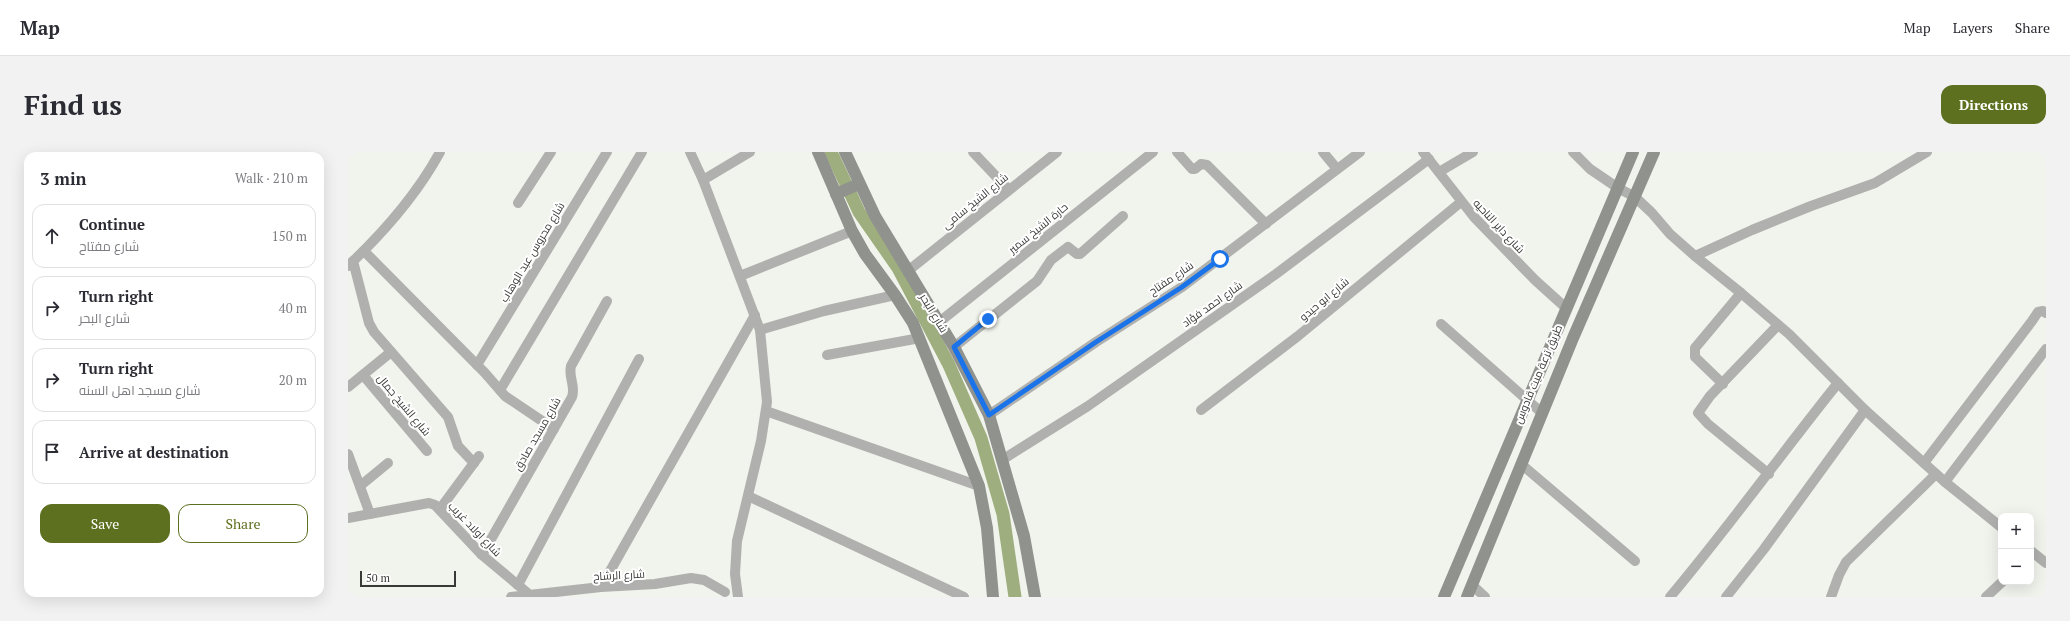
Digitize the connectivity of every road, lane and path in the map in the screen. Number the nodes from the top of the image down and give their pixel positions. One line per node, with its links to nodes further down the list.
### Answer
1 (440, 152): 34 (street)
2 (551, 152): 30 (street)
3 (607, 152): 57 (street, شارع محروس عبد الوهاب)
4 (642, 152): 62 (street)
5 (690, 152): 23 (street)
6 (750, 152): 23 (street)
7 (818, 152): 27 (street, شارع البحر)
8 (845, 152): 24 (street, شارع البحر)
9 (973, 152): 26 (street)
10 (1057, 152): 26 (street, شارع الشيخ سامى)
11 (1153, 152): 45 (street, حارة الشيخ سمير)
12 (1177, 152): 32 (street)
13 (1323, 152): 21 (street)
14 (1360, 152): 21 (street, شارع مفتاح)
15 (1472, 152): 22 (street)
16 (1573, 152): 25 (street)
17 (1633, 152): 25 (street, طريق ترعة ميت قادوس)
18 (1654, 152): 28 (street, طريق ترعة ميت قادوس)
19 (1927, 152): 35 (street)
20 (1426, 156): 22 (street, شارع داير الناحيه); 72 (street, شارع احمد فؤاد)
21 (1337, 169): 32 (street, شارع مفتاح)
22 (1439, 172): 29 (street, شارع داير الناحيه)
23 (703, 180): 38 (street)
24 (856, 186): 27 (street); 37 (street, شارع البحر)
25 (1618, 188): 28 (street); 42 (street, طريق ترعة ميت قادوس)
26 (1008, 190): 37 (street, شارع الشيخ سامى)
27 (839, 193): 33 (street, شارع البحر)
28 (1635, 197): 35 (street); 51 (street, طريق ترعة ميت قادوس)
29 (1461, 202): 42 (street, شارع داير الناحيه); 64 (street, شارع ابو حيدو)
30 (518, 203)
31 (1123, 216): 52 (street)
32 (1266, 224): 68 (street, شارع مفتاح)
33 (852, 231): 38 (street); 40 (street, شارع البحر)
34 (364, 251): 36 (street); 57 (street)
35 (1695, 256): 39 (street)
36 (350, 263): 54 (street)
37 (909, 270): 45 (street, شارع البحر)
38 (740, 276): 44 (street)
39 (1741, 293): 47 (street); 60 (street)
40 (895, 295): 48 (street); 50 (street, شارع البحر)
41 (608, 301): 69 (street, شارع مسجد صادق)
42 (1566, 308): 49 (street, طريق ترعة ميت قادوس)
43 (2046, 313): 74 (street)
44 (754, 315): 48 (street); 94 (street)
45 (938, 323): 52 (street, شارع البحر)
46 (1441, 324): 63 (street)
47 (1778, 325): 59 (street); 60 (street)
48 (760, 330): 66 (street)
49 (1557, 330): 51 (street); 63 (street, طريق ترعة ميت قادوس)
50 (920, 338): 55 (street); 80 (street, شارع البحر)
51 (1573, 338): 67 (street, طريق ترعة ميت قادوس)
52 (954, 347): 68 (street, شارع البحر)
53 (2046, 349): 78 (street)
54 (391, 352): 58 (street); 82 (street)
55 (827, 355)
56 (639, 359): 91 (street)
57 (477, 365): 62 (street)
58 (363, 375): 61 (street); 70 (street, شارع الشيخ جمال)
59 (1838, 383): 65 (street); 76 (street)
60 (1722, 384): 76 (street)
61 (348, 387)
62 (500, 390): 69 (street)
63 (1527, 400): 67 (street); 102 (street, طريق ترعة ميت قادوس)
64 (1201, 410)
65 (1865, 410): 74 (street); 106 (street)
66 (766, 411): 80 (street); 81 (street)
67 (1542, 413): 75 (street, طريق ترعة ميت قادوس)
68 (989, 415): 72 (street, شارع البحر)
69 (554, 429): 87 (street, شارع مسجد صادق)
70 (427, 451)
71 (348, 454): 79 (street)
72 (1002, 460): 101 (street, شارع البحر)
73 (388, 463): 79 (street)
74 (1924, 463): 77 (street)
75 (1521, 464): 88 (street); 92 (street, طريق ترعة ميت قادوس)
76 (1769, 474): 105 (street)
77 (1936, 474): 78 (street); 107 (street)
78 (1945, 482): 85 (street)
79 (360, 486): 83 (street)
80 (979, 486): 100 (street, شارع البحر)
81 (748, 496): 90 (street); 99 (street)
82 (440, 509): 83 (street, شارع اولاد غريب); 87 (street, شارع اولاد غريب)
83 (370, 514): 84 (street, شارع اولاد غريب)
84 (348, 518)
85 (1998, 525)
86 (2034, 554): 89 (street)
87 (482, 555): 91 (street, شارع اولاد غريب)
88 (1635, 561)
89 (2046, 563)
90 (735, 574): 96 (street); 98 (street)
91 (518, 585): 95 (street, شارع اولاد غريب)
92 (1472, 585): 103 (street, طريق ترعة ميت قادوس); 104 (street)
93 (1999, 585): 108 (street)
94 (601, 587): 95 (street, شارع الرشاح); 96 (street, شارع الرشاح)
95 (530, 594): 97 (street, شارع الرشاح)
96 (725, 595)
97 (511, 597)
98 (738, 597)
99 (964, 597)
100 (993, 597)
101 (1035, 597)
102 (1444, 597)
103 (1466, 597)
104 (1486, 597)
105 (1670, 597)
106 (1726, 597)
107 (1831, 597)
108 (1986, 597)

